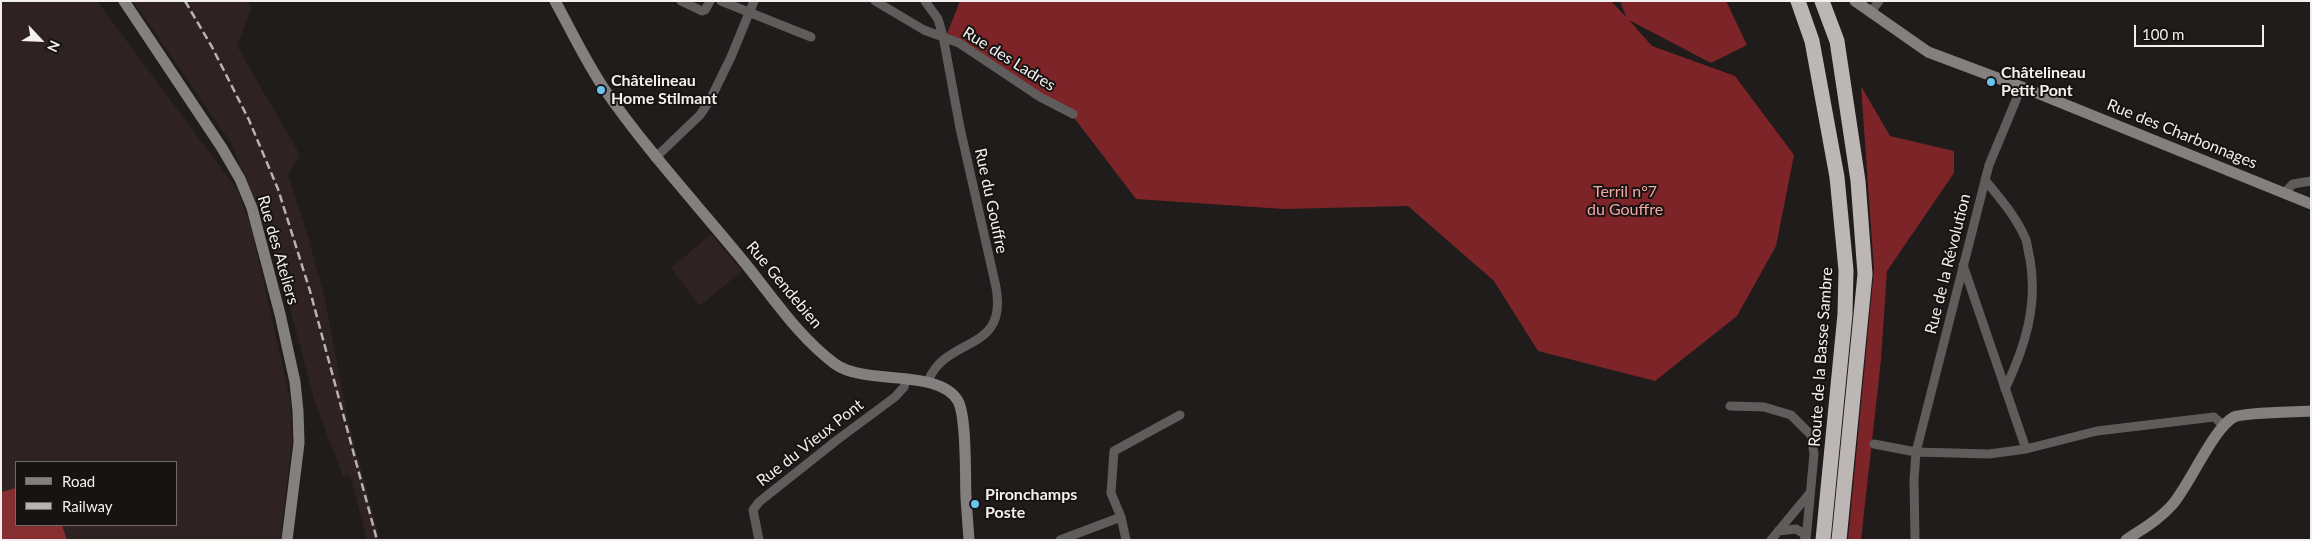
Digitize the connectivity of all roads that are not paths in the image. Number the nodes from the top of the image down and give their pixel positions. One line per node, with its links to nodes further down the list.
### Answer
1 (124, 1): 38 (street, Rue des Ateliers)
2 (554, 1): 19 (street, Rue Gendebien)
3 (681, 1): 4 (street)
4 (710, 1)
5 (721, 1): 14 (street)
6 (754, 1): 14 (street)
7 (875, 1): 15 (street, Rue des Ladres)
8 (925, 1): 15 (street, Rue du Gouffre)
9 (1798, 1): 45 (highway, Route de la Basse Sambre)
10 (1822, 1): 46 (highway, Route de la Basse Sambre)
11 (1855, 1): 13 (street, Rue des Charbonnages)
12 (1879, 1): 13 (street)
13 (1870, 13): 17 (street, Rue des Charbonnages)
14 (749, 14): 16 (street); 19 (street)
15 (943, 36): 18 (street, Rue des Ladres); 26 (street, Rue du Gouffre)
16 (811, 38)
17 (2021, 88): 20 (street, Rue de la Révolution); 22 (street, Rue des Charbonnages)
18 (1073, 114)
19 (655, 158): 25 (street, Rue Gendebien)
20 (1985, 180): 24 (street, Rue de la Révolution); 27 (street)
21 (2311, 181): 22 (street)
22 (2284, 193): 23 (street, Rue des Charbonnages)
23 (2311, 204)
24 (1963, 265): 27 (street); 34 (street, Rue de la Révolution)
25 (906, 380): 26 (street, Rue Gendebien); 39 (street, Rue du Vieux Pont)
26 (928, 381): 40 (street, Rue Gendebien)
27 (2005, 389): 33 (street)
28 (1730, 406): 35 (street)
29 (2311, 411): 31 (street)
30 (1180, 415): 36 (street)
31 (2223, 425): 33 (street); 48 (street)
32 (1874, 444): 34 (street)
33 (2026, 449): 34 (street)
34 (1916, 452): 47 (street, Rue de la Révolution)
35 (1810, 493): 37 (street); 44 (street)
36 (1121, 518): 41 (street); 42 (street)
37 (1778, 531): 43 (street); 44 (street)
38 (287, 540)
39 (759, 540)
40 (969, 540)
41 (1060, 540)
42 (1126, 540)
43 (1771, 540)
44 (1806, 540)
45 (1823, 540)
46 (1839, 540)
47 (1915, 540)
48 (2126, 540)

